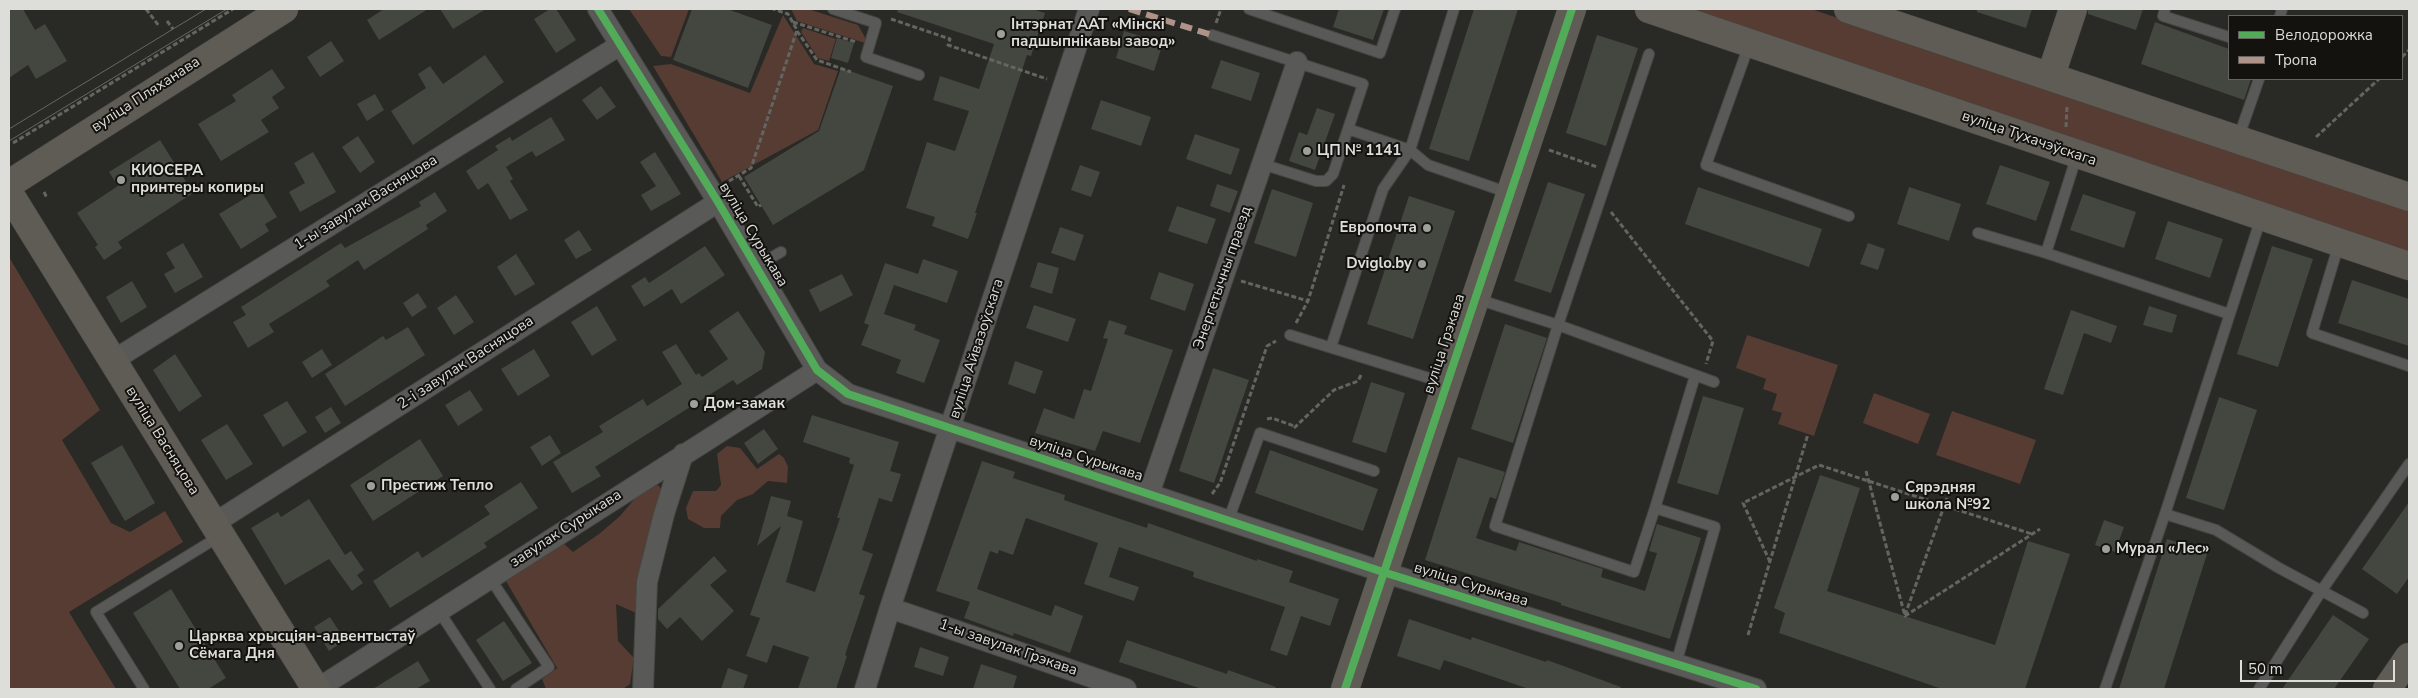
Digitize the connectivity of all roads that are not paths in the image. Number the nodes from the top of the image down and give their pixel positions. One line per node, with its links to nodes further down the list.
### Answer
1 (284, 9): 28 (main road, вуліца Пляханава)
2 (598, 9): 17 (street, вуліца Сурыкава)
3 (836, 9): 20 (lane)
4 (1089, 9): 52 (street, вуліца Айвазоўскага)
5 (1248, 9): 6 (lane)
6 (1395, 9)
7 (1454, 9): 25 (lane)
8 (1572, 9): 29 (main road, вуліца Грэкава)
9 (1649, 9): 16 (main road, вуліца Тухачэўскага)
10 (1848, 9): 13 (main road)
11 (2074, 9): 21 (main road)
12 (2165, 9): 15 (lane)
13 (1877, 13): 21 (main road)
14 (1212, 35): 19 (lane)
15 (2228, 38)
16 (1750, 43): 26 (main road, вуліца Тухачэўскага); 33 (lane)
17 (620, 45): 32 (street, вуліца Сурыкава); 46 (street, 1-ы завулак Васняцова)
18 (1649, 54): 43 (lane)
19 (1297, 62): 23 (lane); 27 (street, Энергетычны праезд)
20 (918, 75)
21 (2050, 75): 24 (main road)
22 (2259, 80): 24 (lane)
23 (1348, 129): 25 (lane); 27 (lane)
24 (2238, 140): 31 (main road)
25 (1410, 150): 29 (lane); 45 (lane)
26 (2077, 155): 34 (main road, вуліца Тухачэўскага); 38 (lane)
27 (1262, 164): 56 (street, Энергетычны праезд)
28 (9, 184)
29 (1509, 193): 41 (main road, вуліца Грэкава)
30 (9, 194): 46 (main road, вуліца Васняцова)
31 (2409, 197)
32 (718, 202): 39 (street, вуліца Сурыкава); 60 (street, 2-і завулак Васняцова)
33 (1849, 216)
34 (2261, 217): 36 (main road, вуліца Тухачэўскага); 42 (lane)
35 (1978, 233): 38 (lane)
36 (2339, 244): 40 (main road, вуліца Тухачэўскага); 47 (lane)
37 (781, 252): 39 (lane)
38 (2046, 253): 42 (lane)
39 (756, 266): 48 (street, вуліца Сурыкава)
40 (2409, 266)
41 (1475, 298): 43 (lane); 51 (main road, вуліца Грэкава)
42 (2229, 314): 58 (lane)
43 (1558, 325): 49 (lane); 57 (lane)
44 (1290, 335): 45 (lane)
45 (1331, 347): 51 (lane)
46 (112, 361): 60 (main road, вуліца Васняцова)
47 (2409, 366)
48 (817, 370): 52 (street, вуліца Сурыкава); 53 (street, завулак Сурыкава)
49 (1698, 377): 50 (lane); 57 (lane)
50 (1714, 382)
51 (1446, 384): 61 (main road, вуліца Грэкава)
52 (950, 428): 56 (street, вуліца Сурыкава); 64 (street, вуліца Айвазоўскага)
53 (683, 454): 62 (street, завулак Сурыкава); 73 (street)
54 (2409, 464): 63 (lane)
55 (1374, 471): 59 (lane)
56 (1149, 494): 59 (street, вуліца Сурыкава)
57 (1655, 508): 68 (lane)
58 (2165, 514): 63 (lane); 78 (lane)
59 (1228, 521): 61 (street, вуліца Сурыкава)
60 (217, 530): 69 (lane); 70 (main road, вуліца Васняцова)
61 (1383, 572): 68 (street, вуліца Сурыкава); 76 (main road, вуліца Грэкава)
62 (490, 578): 65 (street, завулак Сурыкава); 72 (lane)
63 (2322, 590): 66 (lane); 79 (lane)
64 (890, 608): 74 (street, вуліца Айвазоўскага); 75 (street, 1-ы завулак Грэкава)
65 (439, 611): 70 (street, завулак Сурыкава); 71 (lane)
66 (2363, 612)
67 (2409, 657): 80 (main road)
68 (1676, 664): 77 (street, вуліца Сурыкава)
69 (144, 689)
70 (316, 689)
71 (490, 689)
72 (516, 689)
73 (643, 689)
74 (865, 689)
75 (1126, 689)
76 (1345, 689)
77 (1756, 689)
78 (2105, 689)
79 (2259, 689)
80 (2387, 689)

